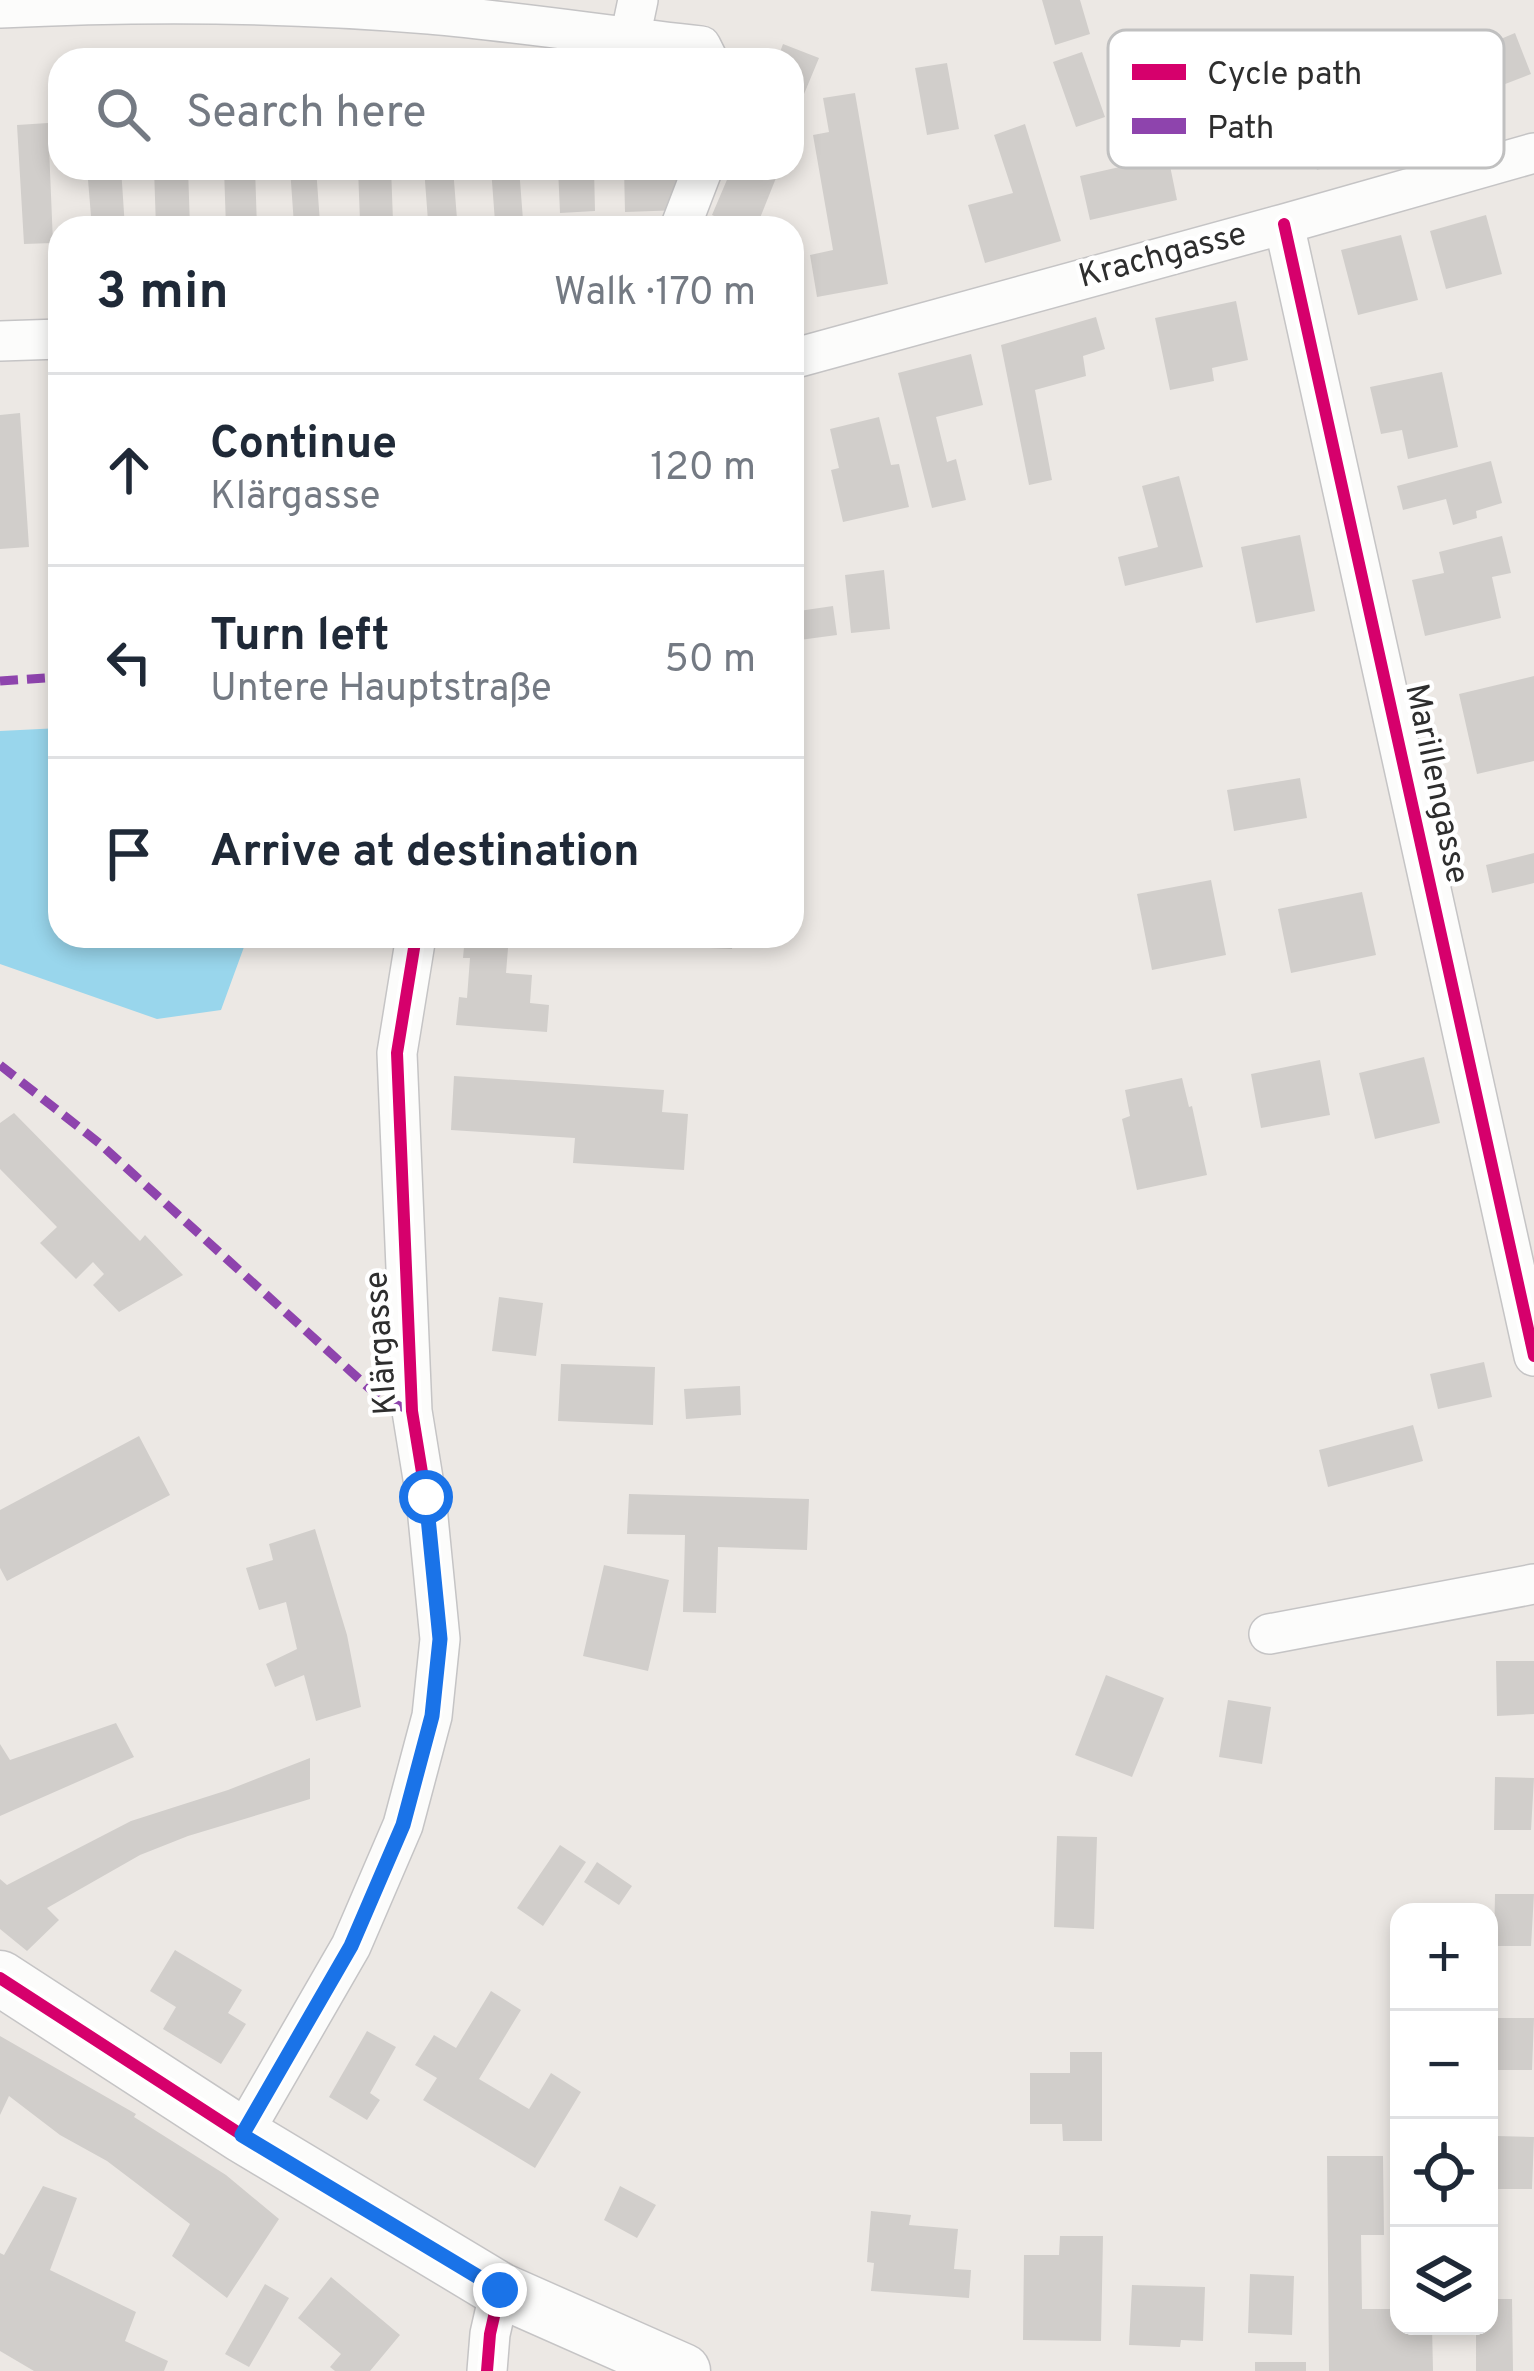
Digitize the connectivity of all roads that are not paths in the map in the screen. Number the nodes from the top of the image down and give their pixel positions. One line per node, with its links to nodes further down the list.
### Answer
1 (127, 1): 2 (street); 3 (street)
2 (0, 8)
3 (634, 19): 4 (street)
4 (701, 48)
5 (1534, 153): 6 (street, Krachgasse)
6 (1504, 162)
7 (1481, 168): 10 (street, Krachgasse)
8 (698, 180): 9 (street)
9 (685, 216)
10 (1284, 224): 13 (street, Krachgasse); 15 (street, Marillengasse)
11 (48, 339): 12 (street)
12 (0, 341)
13 (804, 356)
14 (414, 948): 19 (street, Klärgasse)
15 (1534, 1356)
16 (1534, 1584): 17 (street)
17 (1269, 1634)
18 (0, 1978): 19 (street)
19 (242, 2135): 20 (street)
20 (500, 2290): 21 (street); 22 (street)
21 (487, 2371)
22 (683, 2371)

